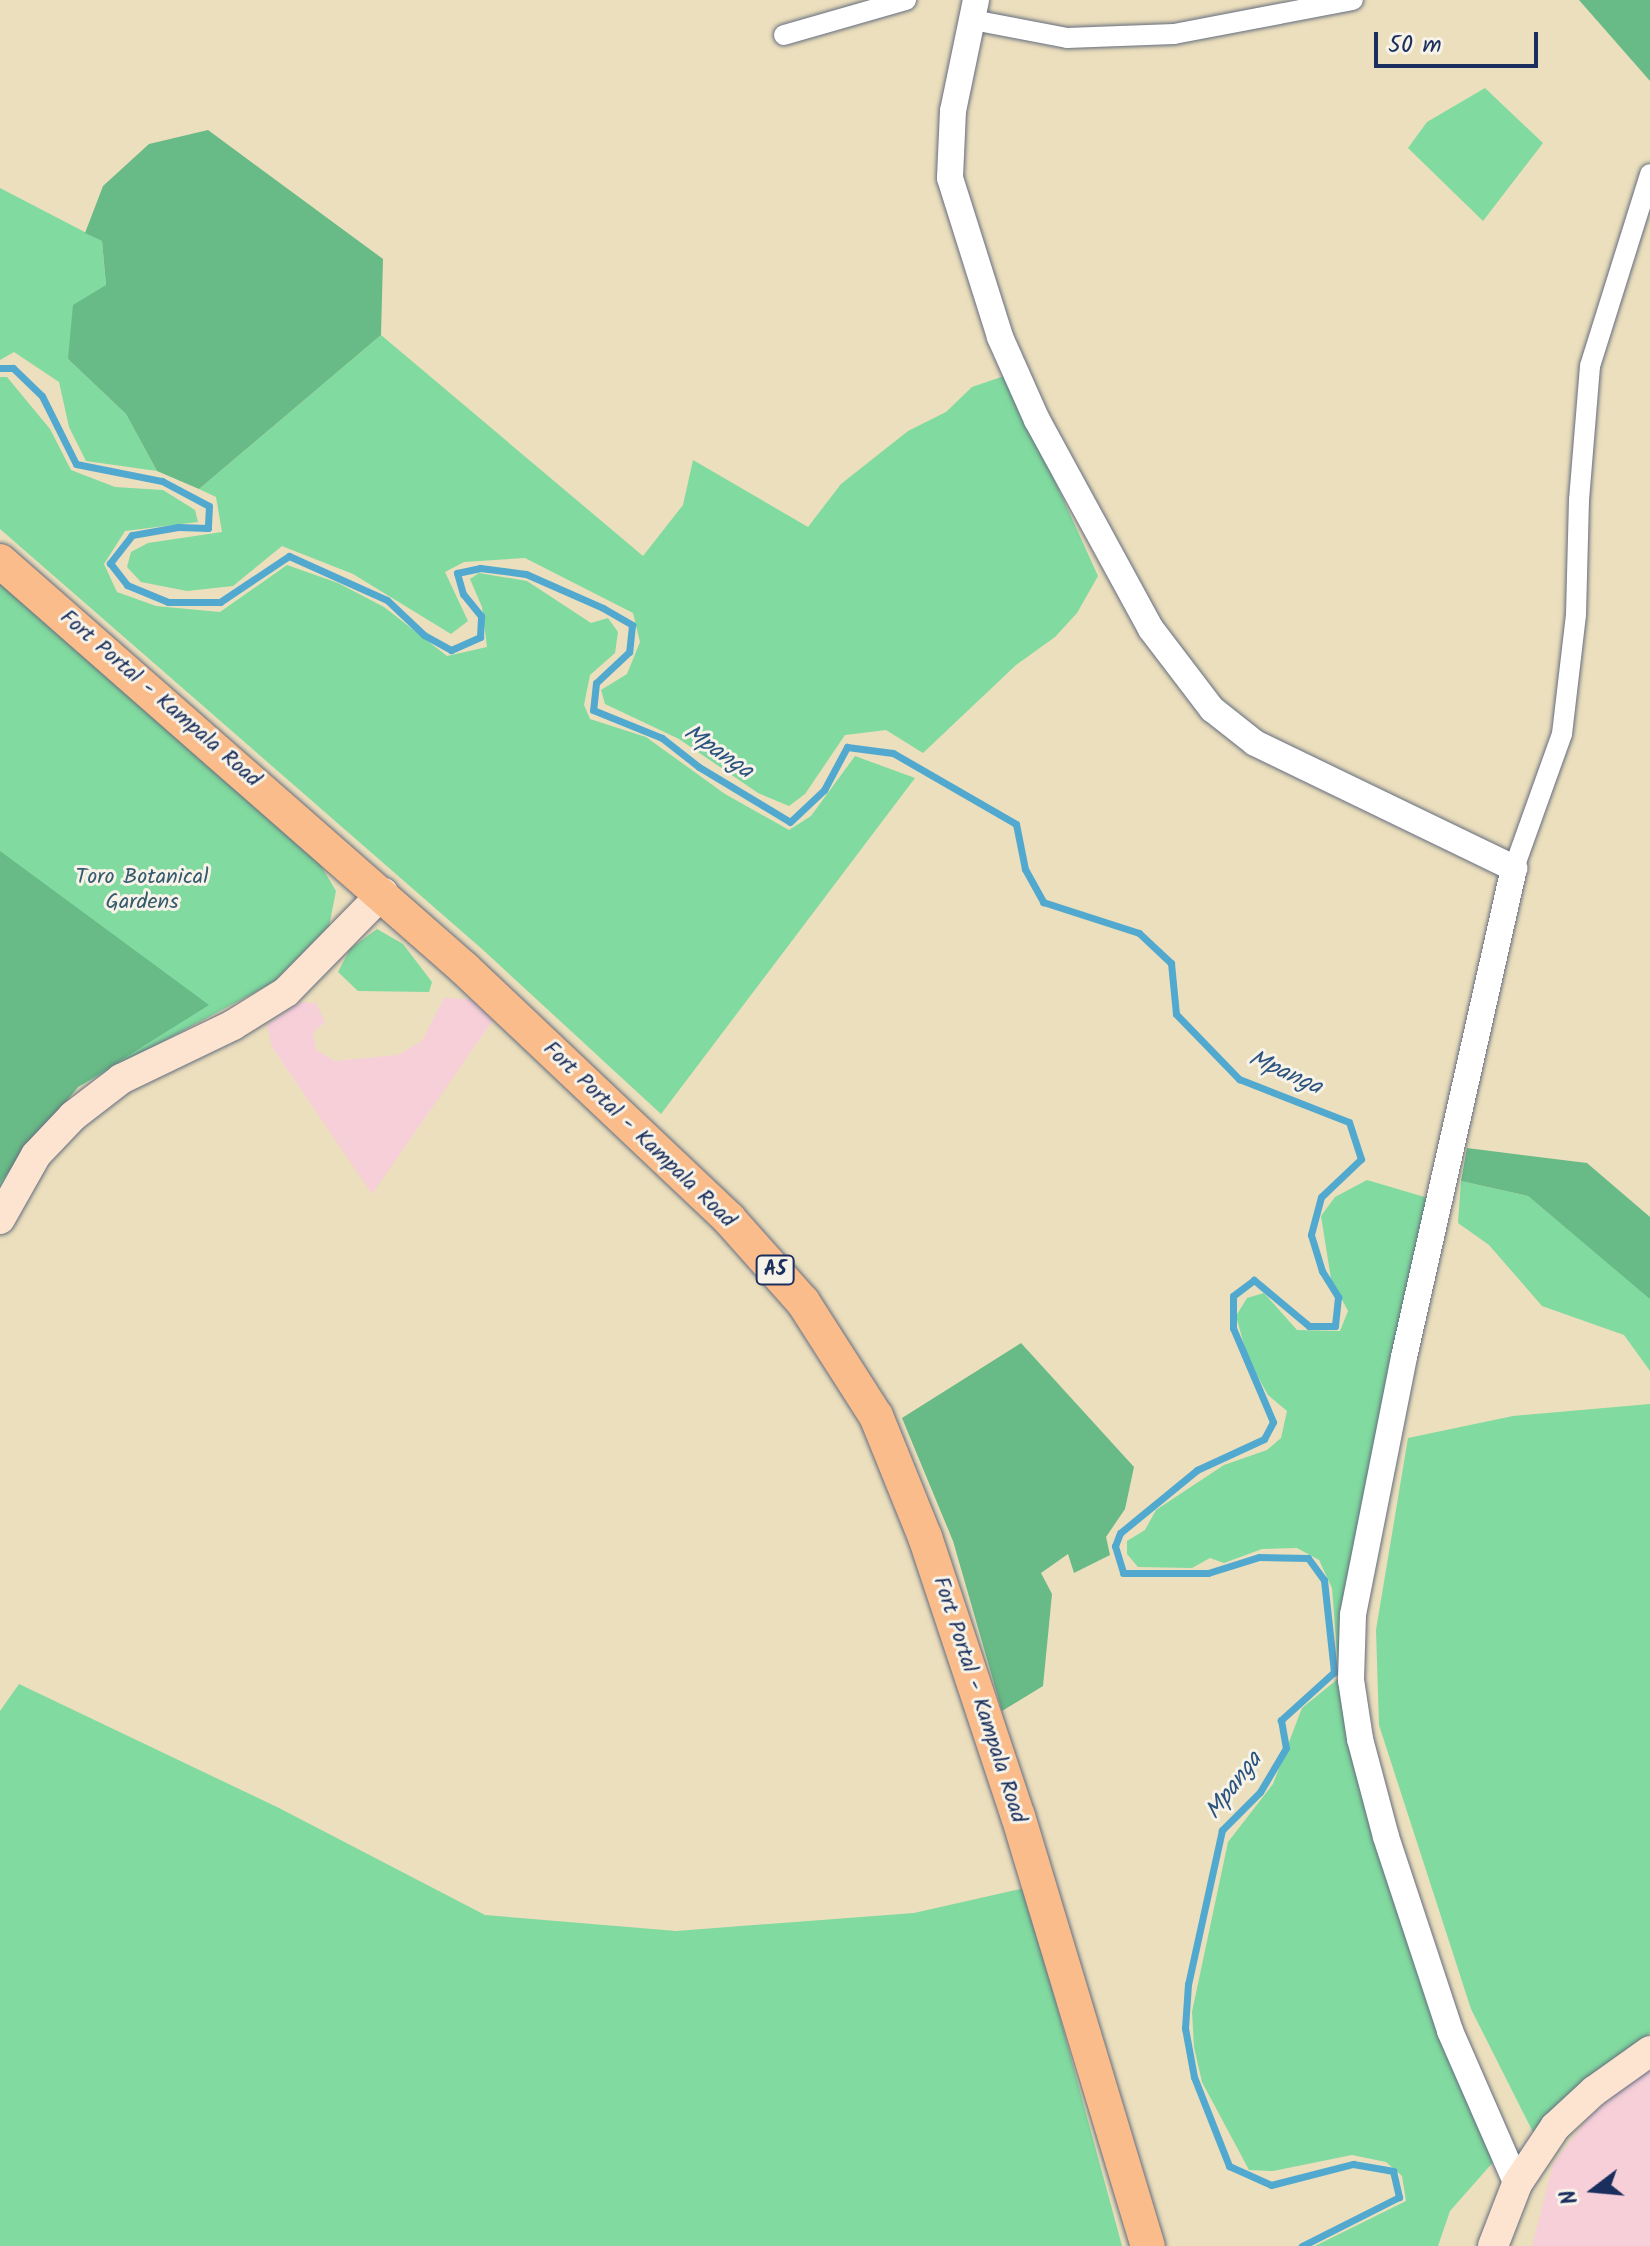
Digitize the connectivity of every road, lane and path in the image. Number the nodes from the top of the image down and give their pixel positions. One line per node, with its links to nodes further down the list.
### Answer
1 (906, 0): 4 (street)
2 (1353, 0): 3 (street)
3 (974, 10): 7 (street)
4 (784, 35)
5 (1650, 174): 7 (street)
6 (0, 561): 8 (highway, Fort Portal - Kampala Road / A5)
7 (1514, 868): 11 (street)
8 (383, 893): 9 (main road); 12 (highway, Fort Portal - Kampala Road / A5)
9 (0, 1219)
10 (1650, 2051): 11 (main road)
11 (1517, 2184): 13 (main road)
12 (1148, 2246)
13 (1493, 2246)

